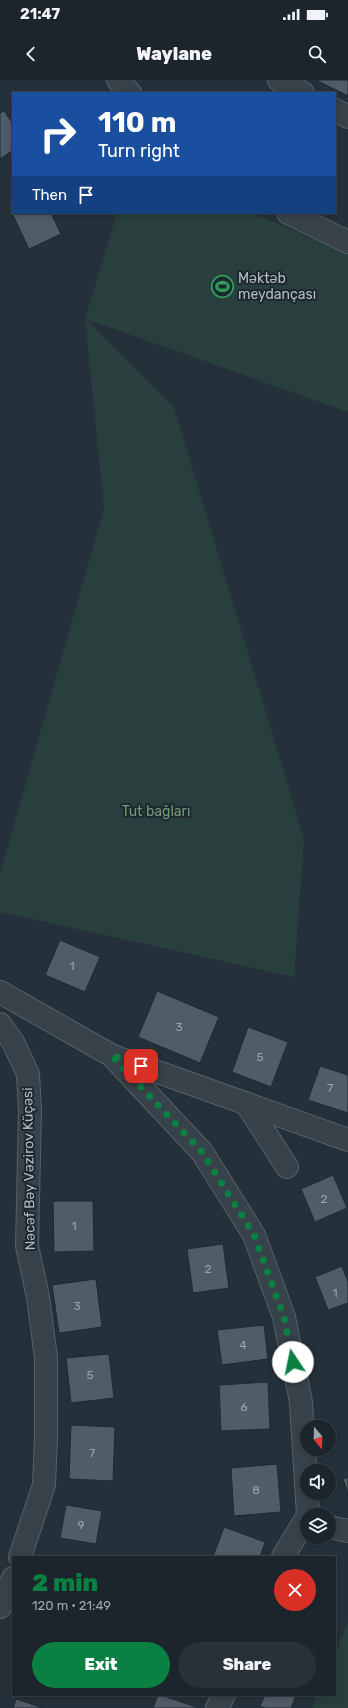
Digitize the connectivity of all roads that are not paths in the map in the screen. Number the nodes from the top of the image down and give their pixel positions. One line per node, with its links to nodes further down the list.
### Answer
1 (118, 80): 3 (street)
2 (279, 80): 4 (street)
3 (129, 92)
4 (301, 92)
5 (336, 111): 6 (street)
6 (348, 117)
7 (290, 214): 8 (street)
8 (348, 242)
9 (0, 992): 11 (street)
10 (0, 1024): 19 (street, Nəcəf Bəy Vəzirov Küçəsi)
11 (111, 1055): 12 (street); 15 (street)
12 (246, 1103): 13 (street); 14 (street)
13 (348, 1140)
14 (287, 1167)
15 (308, 1508)
16 (336, 1528): 18 (street)
17 (300, 1529): 20 (street)
18 (348, 1531)
19 (20, 1556)
20 (284, 1556)
21 (12, 1580): 22 (street)
22 (0, 1607)
23 (223, 1696): 24 (street)
24 (217, 1708)

